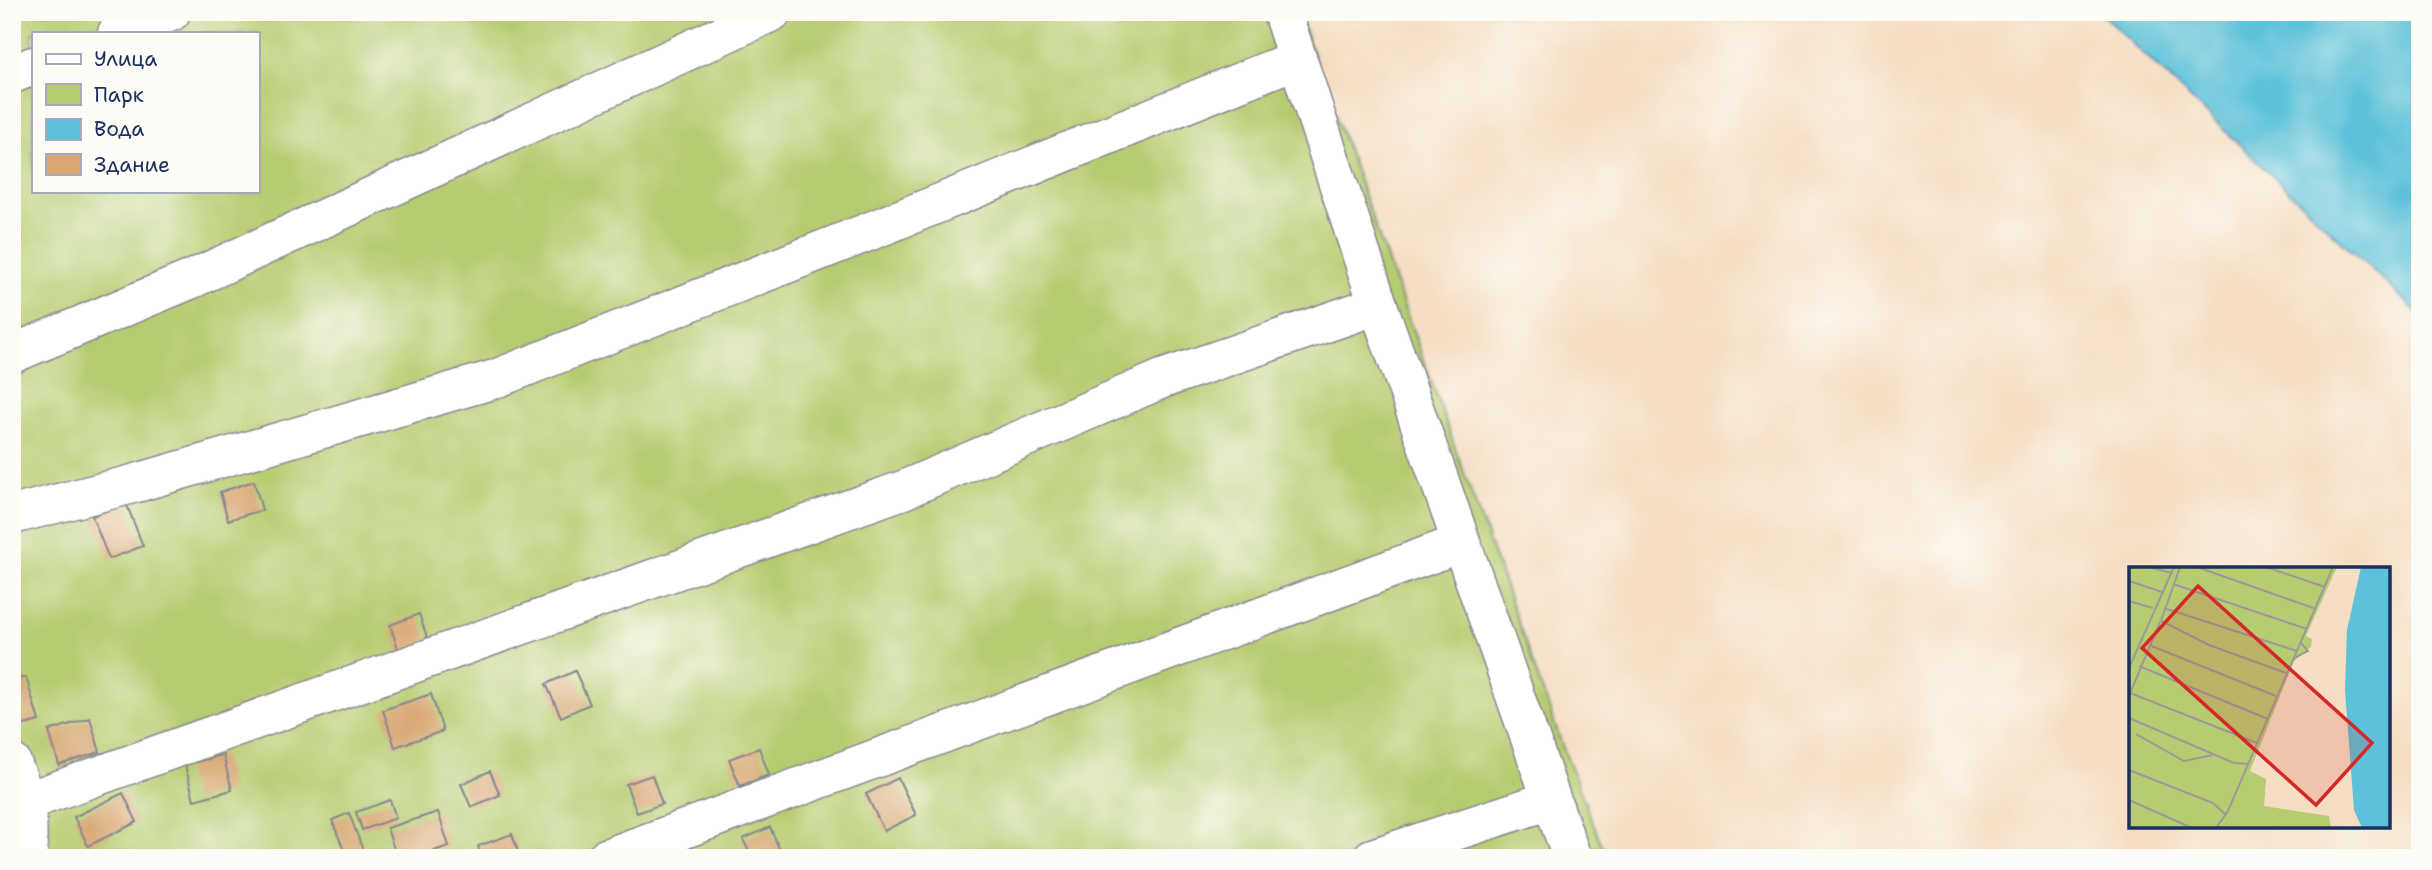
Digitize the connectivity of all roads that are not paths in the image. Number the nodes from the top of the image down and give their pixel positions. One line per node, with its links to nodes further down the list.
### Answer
1 (171, 12): 4 (street)
2 (772, 12): 9 (street)
3 (1282, 12): 5 (street)
4 (120, 32)
5 (1297, 59): 8 (street); 10 (street)
6 (32, 66): 7 (street)
7 (12, 74)
8 (1378, 305): 11 (street); 14 (street)
9 (12, 354)
10 (12, 515)
11 (1461, 543): 13 (street); 16 (street)
12 (12, 764): 14 (street)
13 (1551, 800): 17 (street); 18 (street)
14 (27, 801): 15 (street)
15 (28, 858)
16 (606, 858)
17 (1373, 858)
18 (1572, 858)

